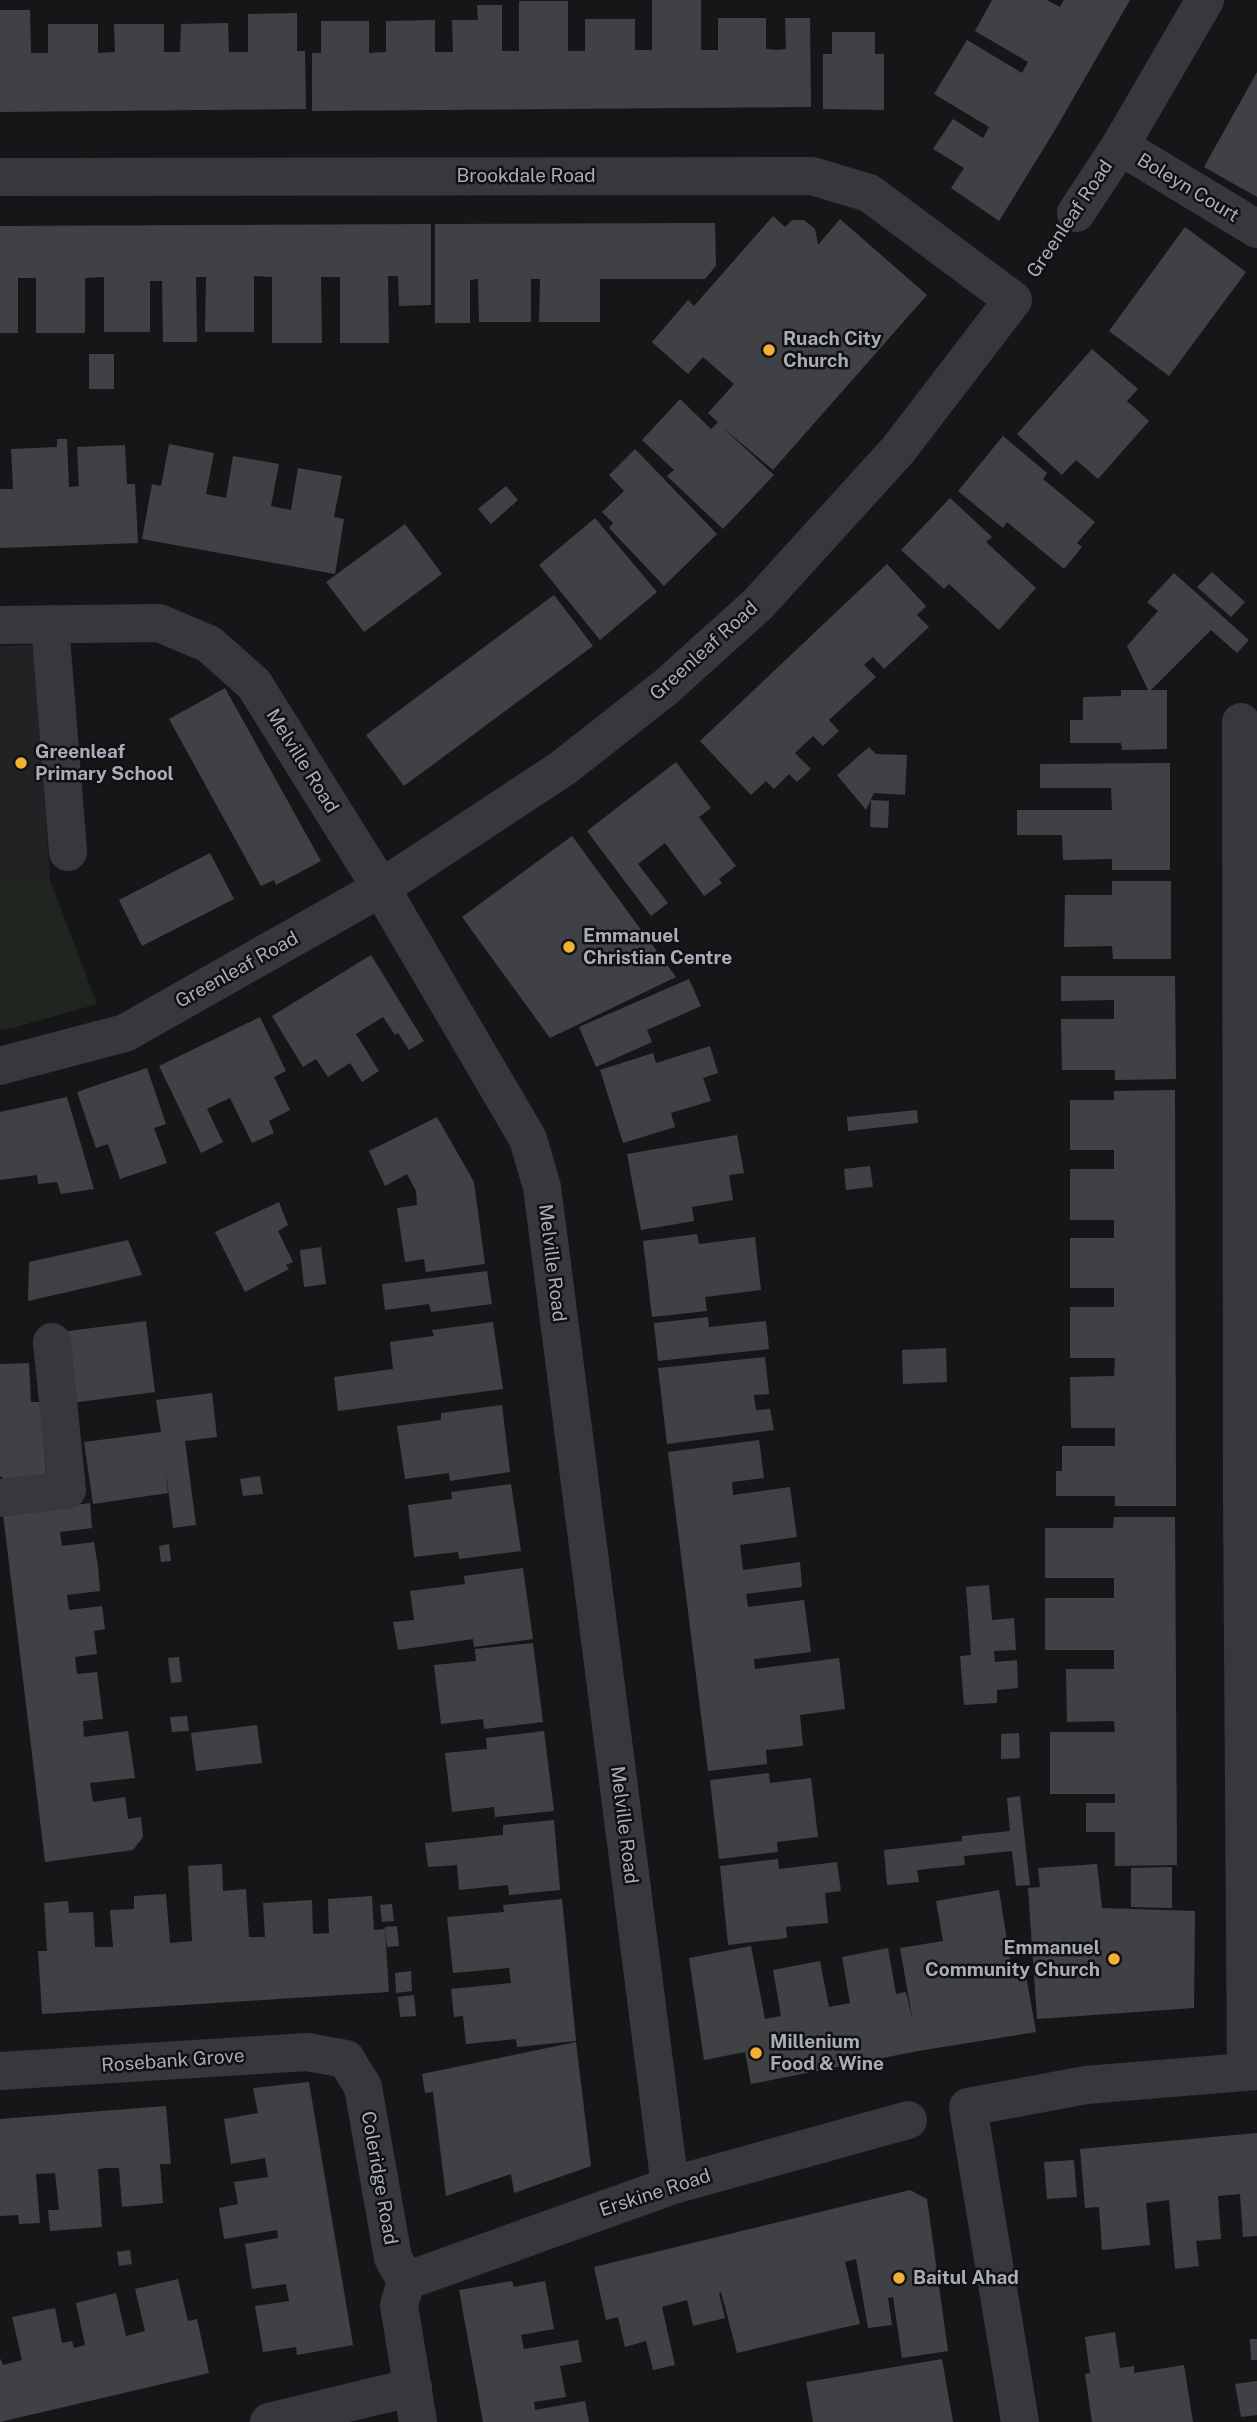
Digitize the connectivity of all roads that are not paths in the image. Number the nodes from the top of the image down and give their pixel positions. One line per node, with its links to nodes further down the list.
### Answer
1 (1205, 0): 2 (street, Greenleaf Road)
2 (1120, 146): 4 (street, Greenleaf Road); 5 (street, Boleyn Court)
3 (0, 177): 6 (street, Brookdale Road)
4 (1076, 213)
5 (1257, 229)
6 (1013, 300): 11 (street, Greenleaf Road)
7 (50, 624): 8 (street, Melville Road); 10 (street); 11 (street, Melville Road)
8 (0, 625)
9 (1241, 722): 12 (street)
10 (68, 852)
11 (381, 888): 13 (street, Greenleaf Road); 21 (street, Melville Road)
12 (1249, 933): 16 (street)
13 (0, 1066)
14 (52, 1342): 15 (street)
15 (0, 1498)
16 (1250, 1499): 19 (street)
17 (346, 2059): 18 (street, Rosebank Grove); 22 (street, Coleridge Road)
18 (0, 2071)
19 (1251, 2071): 25 (street)
20 (908, 2120): 21 (street, Erskine Road)
21 (670, 2186): 22 (street, Erskine Road)
22 (406, 2281): 23 (street)
23 (416, 2405): 24 (street)
24 (269, 2422)
25 (1020, 2422)

